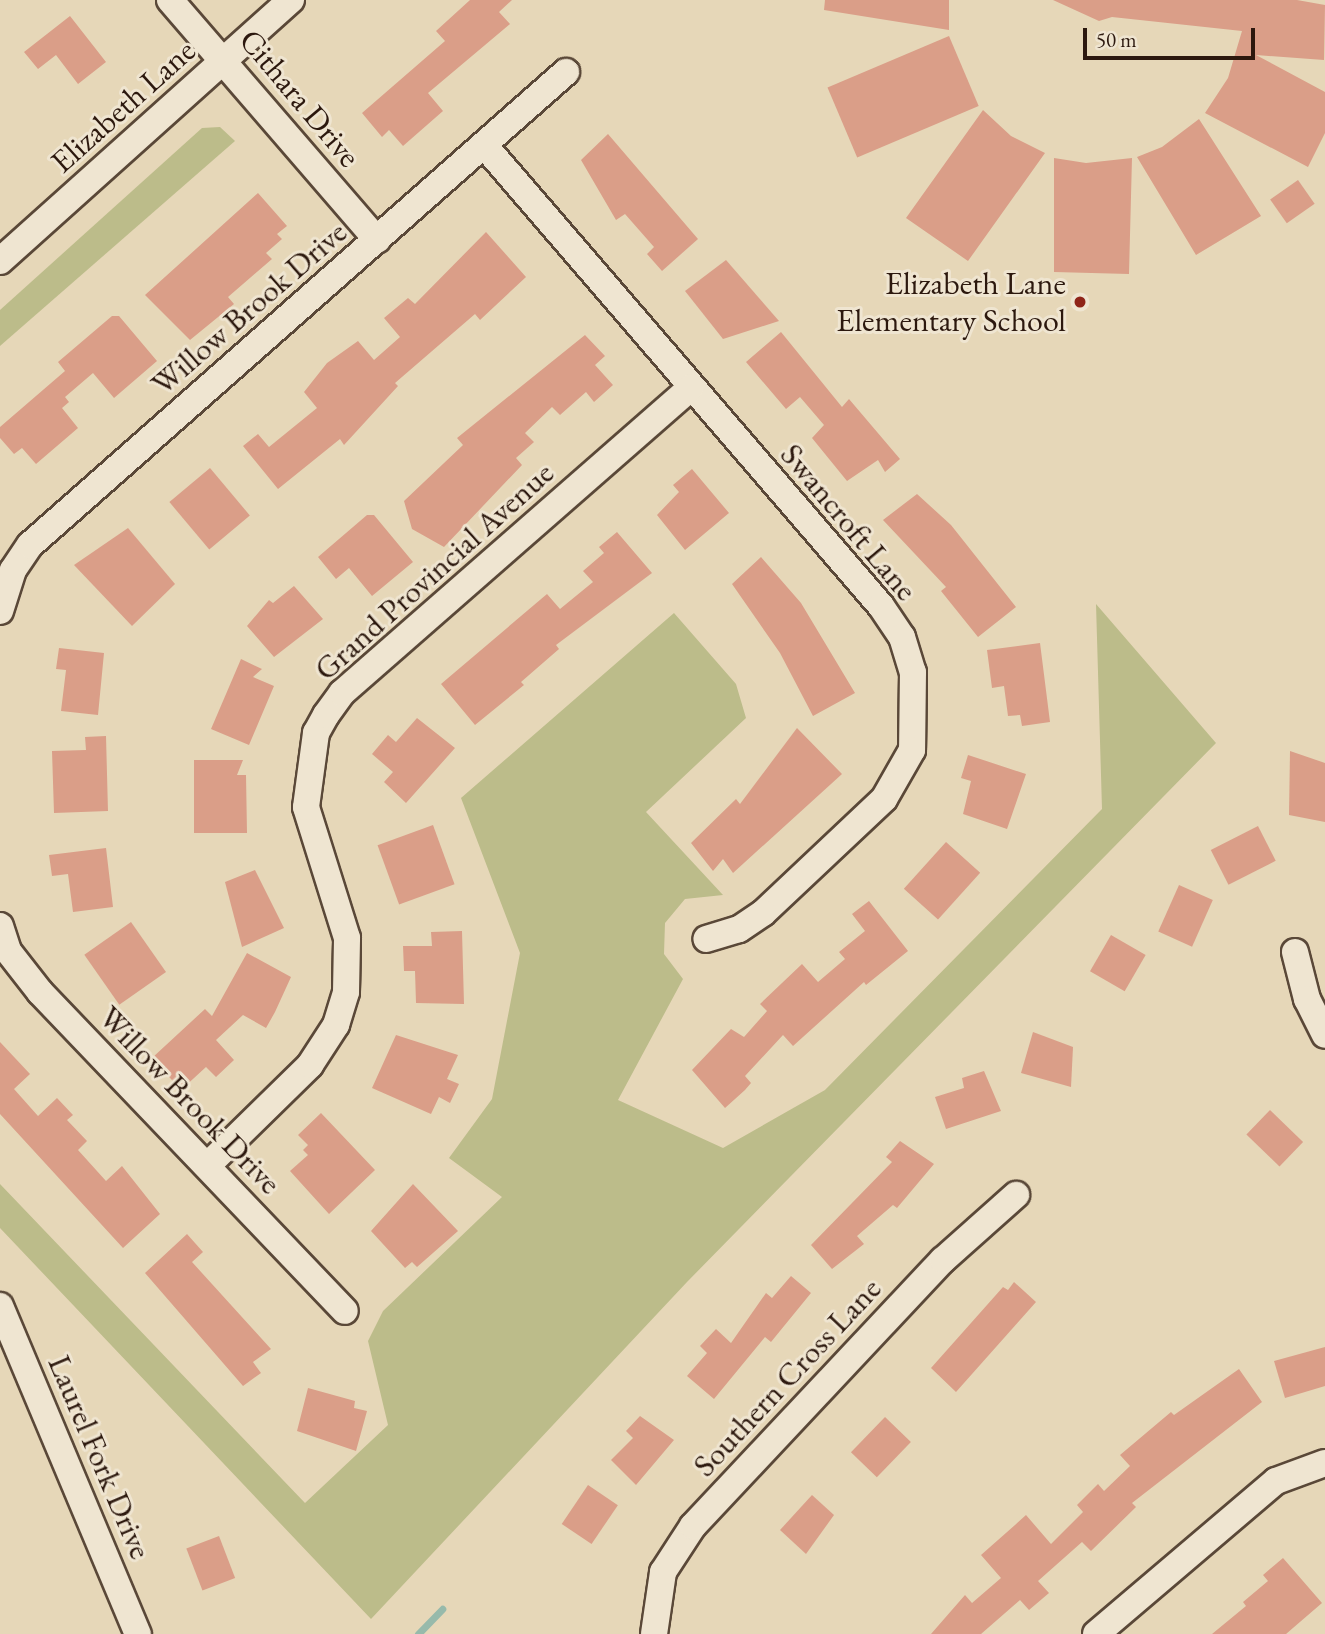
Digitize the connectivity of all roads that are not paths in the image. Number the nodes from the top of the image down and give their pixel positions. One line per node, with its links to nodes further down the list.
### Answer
1 (170, 0): 3 (street, Cithara Drive)
2 (291, 0): 3 (street, Elizabeth Lane)
3 (224, 60): 6 (street, Cithara Drive); 7 (street, Elizabeth Lane)
4 (566, 72): 5 (street, Willow Brook Drive)
5 (484, 145): 6 (street, Willow Brook Drive); 8 (street, Swancroft Lane)
6 (377, 240): 9 (street, Willow Brook Drive)
7 (0, 261)
8 (690, 388): 11 (street, Swancroft Lane); 14 (street, Grand Provincial Avenue)
9 (0, 611)
10 (0, 926): 14 (street, Willow Brook Drive)
11 (706, 939)
12 (1296, 952): 13 (street)
13 (1325, 1035)
14 (208, 1165): 17 (street, Willow Brook Drive)
15 (1016, 1195): 21 (street, Southern Cross Lane)
16 (0, 1306): 20 (street, Laurel Fork Drive)
17 (345, 1311)
18 (1325, 1463): 19 (street)
19 (1098, 1633)
20 (138, 1634)
21 (654, 1634)

